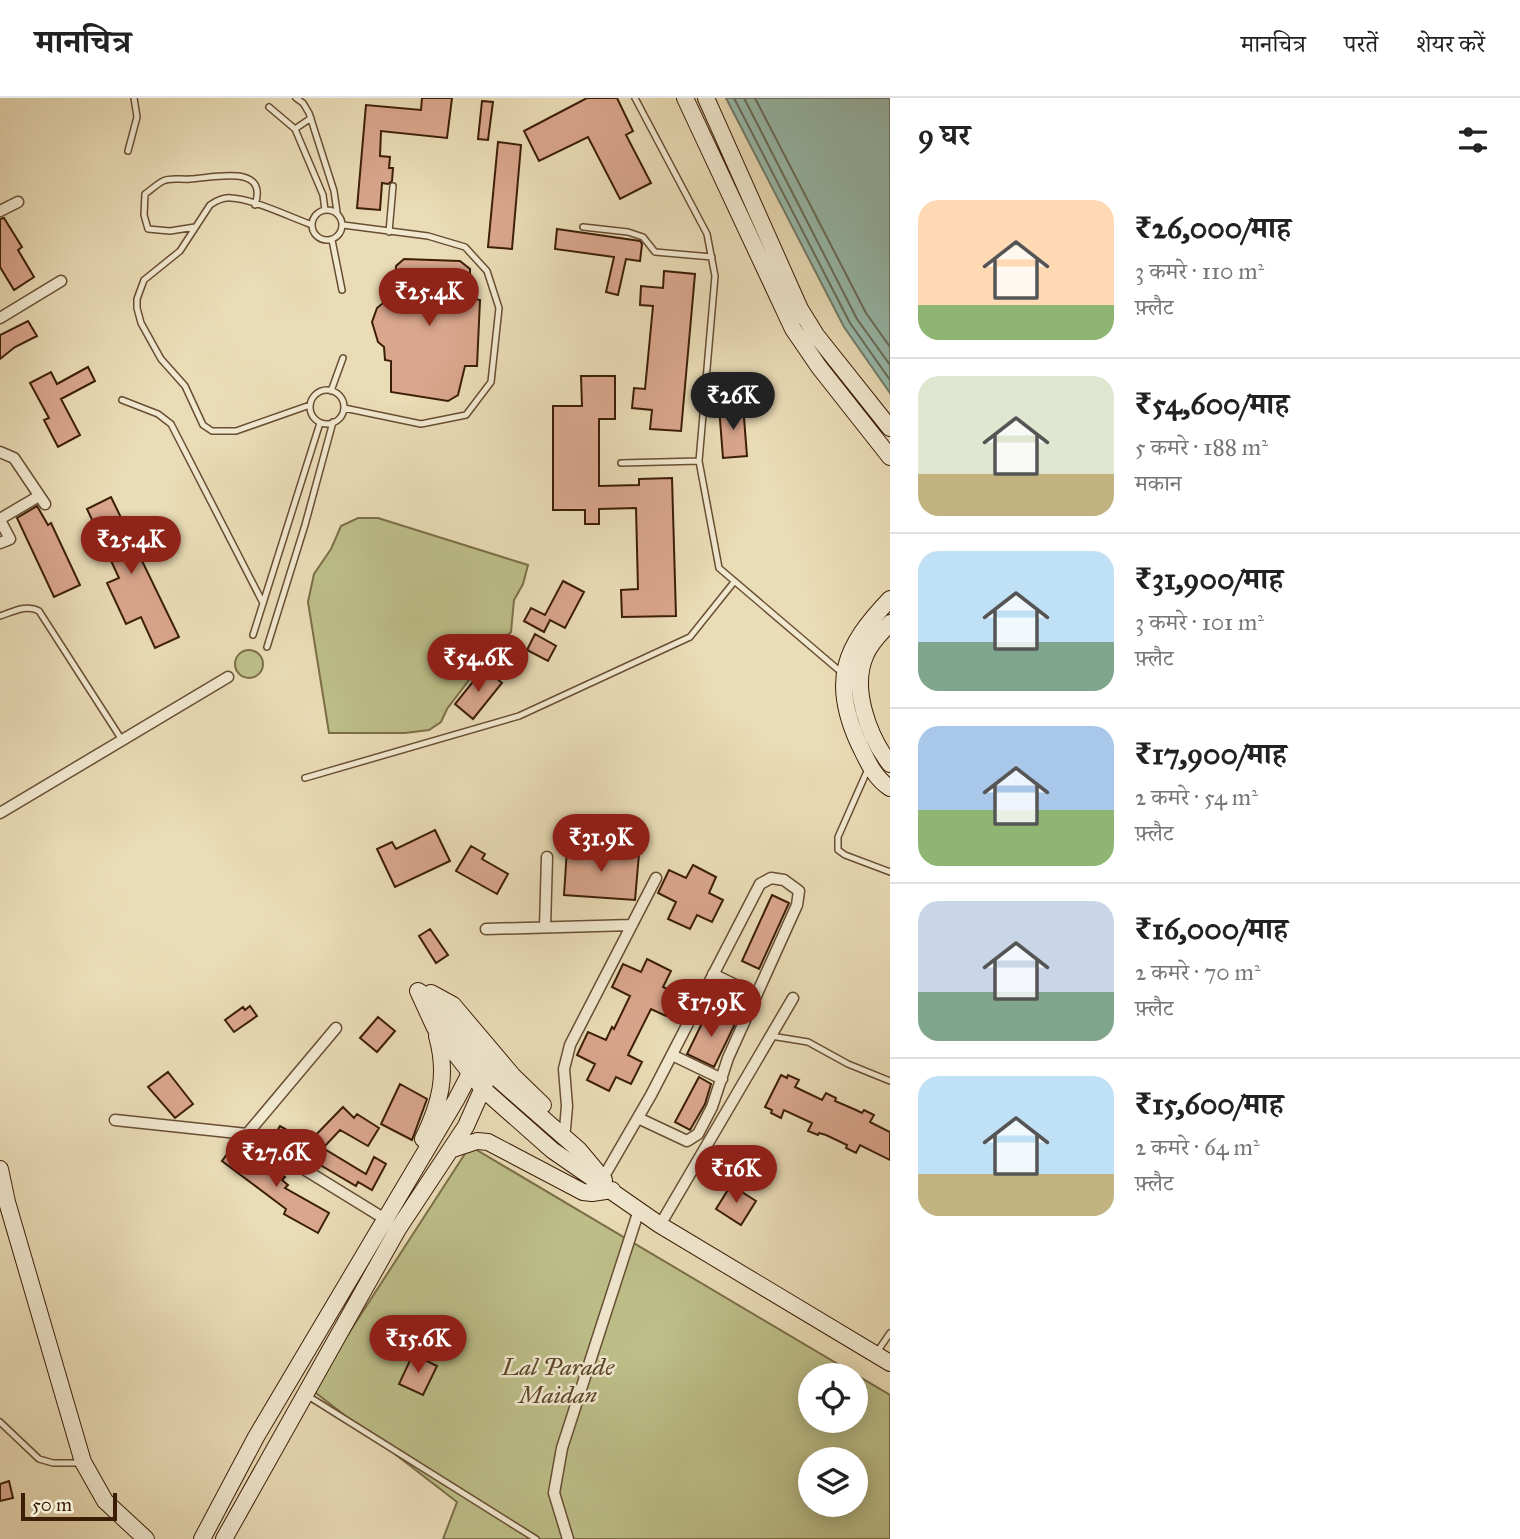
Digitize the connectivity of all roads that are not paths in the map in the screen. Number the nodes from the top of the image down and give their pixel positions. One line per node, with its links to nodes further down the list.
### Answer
1 (134, 98): 9 (lane)
2 (296, 98): 7 (lane)
3 (635, 98): 22 (lane)
4 (685, 98): 35 (main road)
5 (706, 98): 33 (main road)
6 (269, 107): 8 (lane)
7 (310, 118): 8 (lane); 15 (lane)
8 (295, 129): 13 (lane)
9 (128, 150)
10 (393, 186): 20 (lane)
11 (18, 202): 14 (street)
12 (255, 205): 16 (lane); 18 (lane); 18 (lane)
13 (325, 210): 15 (lane); 16 (lane)
14 (0, 211)
15 (337, 212): 17 (lane)
16 (312, 225): 21 (lane)
17 (343, 225): 20 (lane); 21 (lane)
18 (195, 227): 29 (lane)
19 (583, 227): 22 (lane)
20 (389, 232): 30 (lane)
21 (332, 240): 24 (lane)
22 (712, 257): 36 (lane)
23 (61, 281): 25 (street)
24 (342, 290)
25 (0, 318)
26 (344, 358): 27 (lane)
27 (331, 391): 29 (lane); 30 (lane)
28 (122, 400): 42 (lane)
29 (310, 405): 32 (lane)
30 (344, 408): 31 (lane)
31 (334, 422): 32 (lane); 46 (lane)
32 (320, 423): 42 (lane)
33 (890, 428)
34 (0, 452): 38 (street)
35 (890, 457)
36 (699, 461): 37 (lane); 40 (lane)
37 (621, 463)
38 (0, 520): 39 (street)
39 (0, 543)
40 (734, 582): 47 (lane); 53 (lane)
41 (890, 599): 47 (main road)
42 (263, 603): 45 (lane)
43 (0, 616): 49 (lane)
44 (890, 624): 50 (main road)
45 (253, 635)
46 (267, 647)
47 (844, 675): 52 (main road)
48 (228, 677): 49 (street)
49 (121, 740): 55 (street)
50 (878, 744): 51 (main road); 52 (lane)
51 (890, 764)
52 (869, 765): 54 (main road); 57 (lane)
53 (305, 778)
54 (890, 788)
55 (0, 813)
56 (547, 857): 60 (street)
57 (890, 872)
58 (656, 878): 59 (street)
59 (632, 925): 60 (street); 80 (street)
60 (545, 927): 61 (street)
61 (486, 929)
62 (713, 974): 64 (street); 64 (street); 66 (street)
63 (418, 991): 69 (main road); 72 (main road); 80 (main road)
64 (756, 995): 67 (street)
65 (793, 998): 70 (street)
66 (700, 999): 67 (street); 71 (street)
67 (745, 1020): 75 (street)
68 (336, 1028): 81 (street)
69 (435, 1028): 74 (main road); 85 (main road)
70 (771, 1036): 76 (lane); 89 (street)
71 (672, 1055): 75 (street); 78 (street)
72 (478, 1058): 73 (main road); 74 (main road)
73 (489, 1072): 77 (main road); 83 (main road)
74 (470, 1073): 77 (main road); 85 (main road)
75 (722, 1079): 78 (street)
76 (890, 1082)
77 (483, 1089): 82 (main road); 86 (main road)
78 (638, 1118): 86 (street)
79 (115, 1119): 81 (street)
80 (565, 1129): 83 (main road)
81 (247, 1133): 88 (street)
82 (450, 1150): 86 (main road); 93 (main road)
83 (584, 1155): 86 (main road)
84 (0, 1168): 95 (main road)
85 (406, 1184): 88 (main road)
86 (607, 1184): 87 (main road)
87 (639, 1210): 89 (main road); 100 (street)
88 (385, 1219): 97 (main road)
89 (660, 1225): 91 (main road)
90 (890, 1333): 91 (lane)
91 (876, 1354): 92 (main road)
92 (890, 1363)
93 (305, 1395): 98 (main road); 99 (lane)
94 (0, 1422): 95 (lane)
95 (83, 1462): 96 (main road)
96 (146, 1539)
97 (202, 1539)
98 (224, 1539)
99 (536, 1539)
100 (568, 1539)

